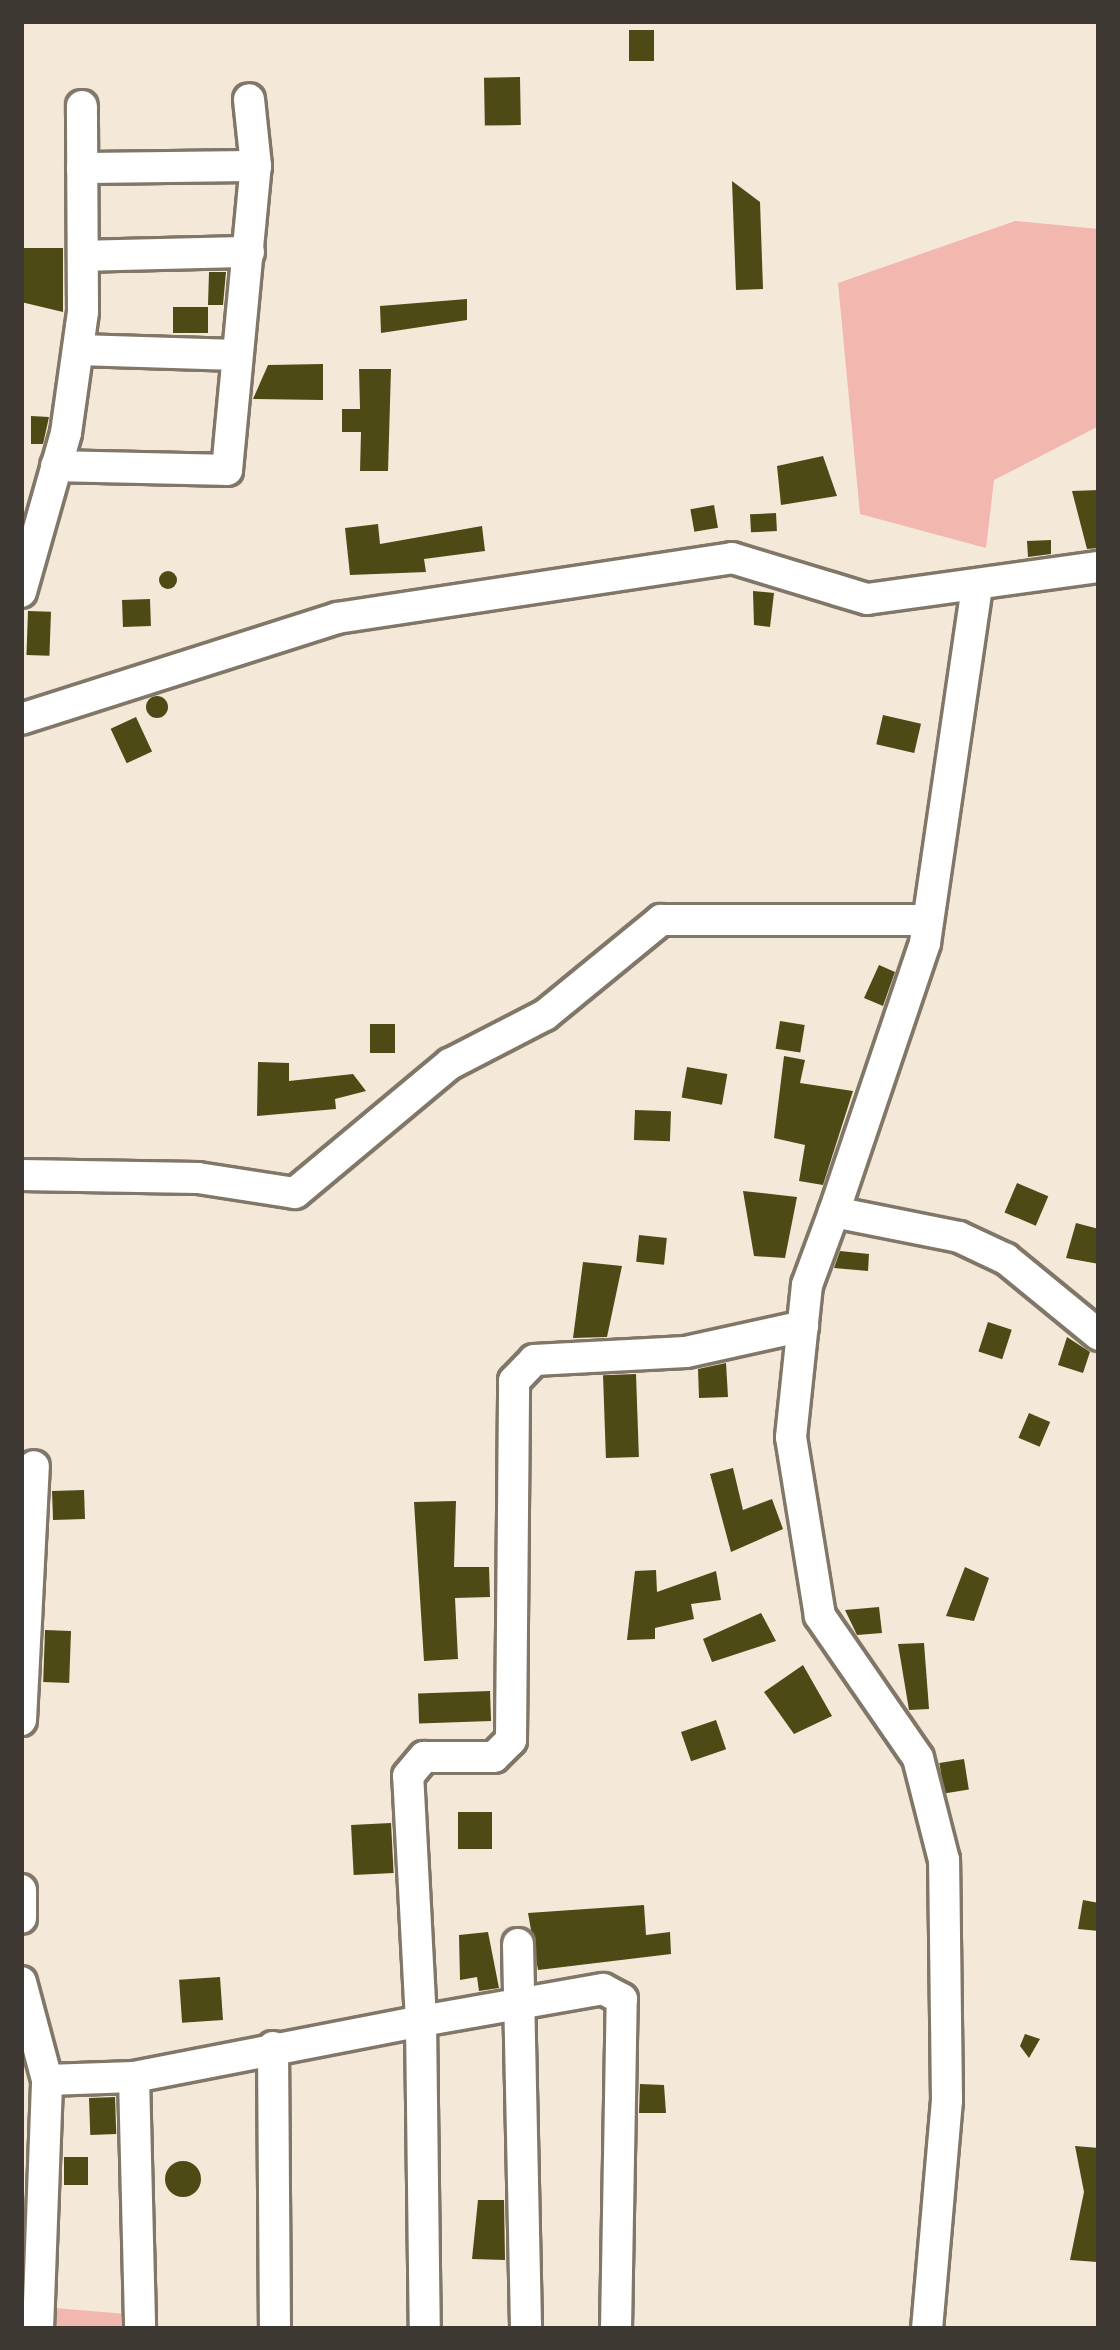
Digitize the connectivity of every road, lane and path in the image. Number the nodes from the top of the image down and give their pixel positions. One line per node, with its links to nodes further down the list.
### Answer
1 (249, 99): 3 (street)
2 (82, 106): 4 (street)
3 (256, 166): 4 (street); 5 (street)
4 (82, 168): 6 (street)
5 (248, 252): 6 (street); 8 (street)
6 (82, 256): 7 (street)
7 (78, 350): 8 (street); 9 (street)
8 (237, 355): 9 (street)
9 (56, 466): 12 (street)
10 (1099, 567): 11 (street)
11 (977, 586): 13 (street); 14 (street)
12 (21, 592)
13 (21, 719)
14 (928, 920): 15 (street); 16 (street)
15 (21, 1175)
16 (834, 1212): 17 (street); 18 (street)
17 (803, 1326): 26 (street); 36 (street)
18 (1099, 1335)
19 (34, 1466): 20 (street)
20 (21, 1720)
21 (21, 1890): 22 (street)
22 (21, 1918)
23 (518, 1943): 25 (street)
24 (21, 1982): 29 (street)
25 (520, 2006): 26 (street); 34 (street); 35 (street)
26 (421, 2021): 27 (street); 33 (street)
27 (273, 2047): 28 (street); 32 (street)
28 (134, 2078): 29 (street); 31 (street)
29 (47, 2080): 30 (street)
30 (38, 2329)
31 (140, 2329)
32 (275, 2329)
33 (425, 2329)
34 (526, 2329)
35 (616, 2329)
36 (927, 2329)

